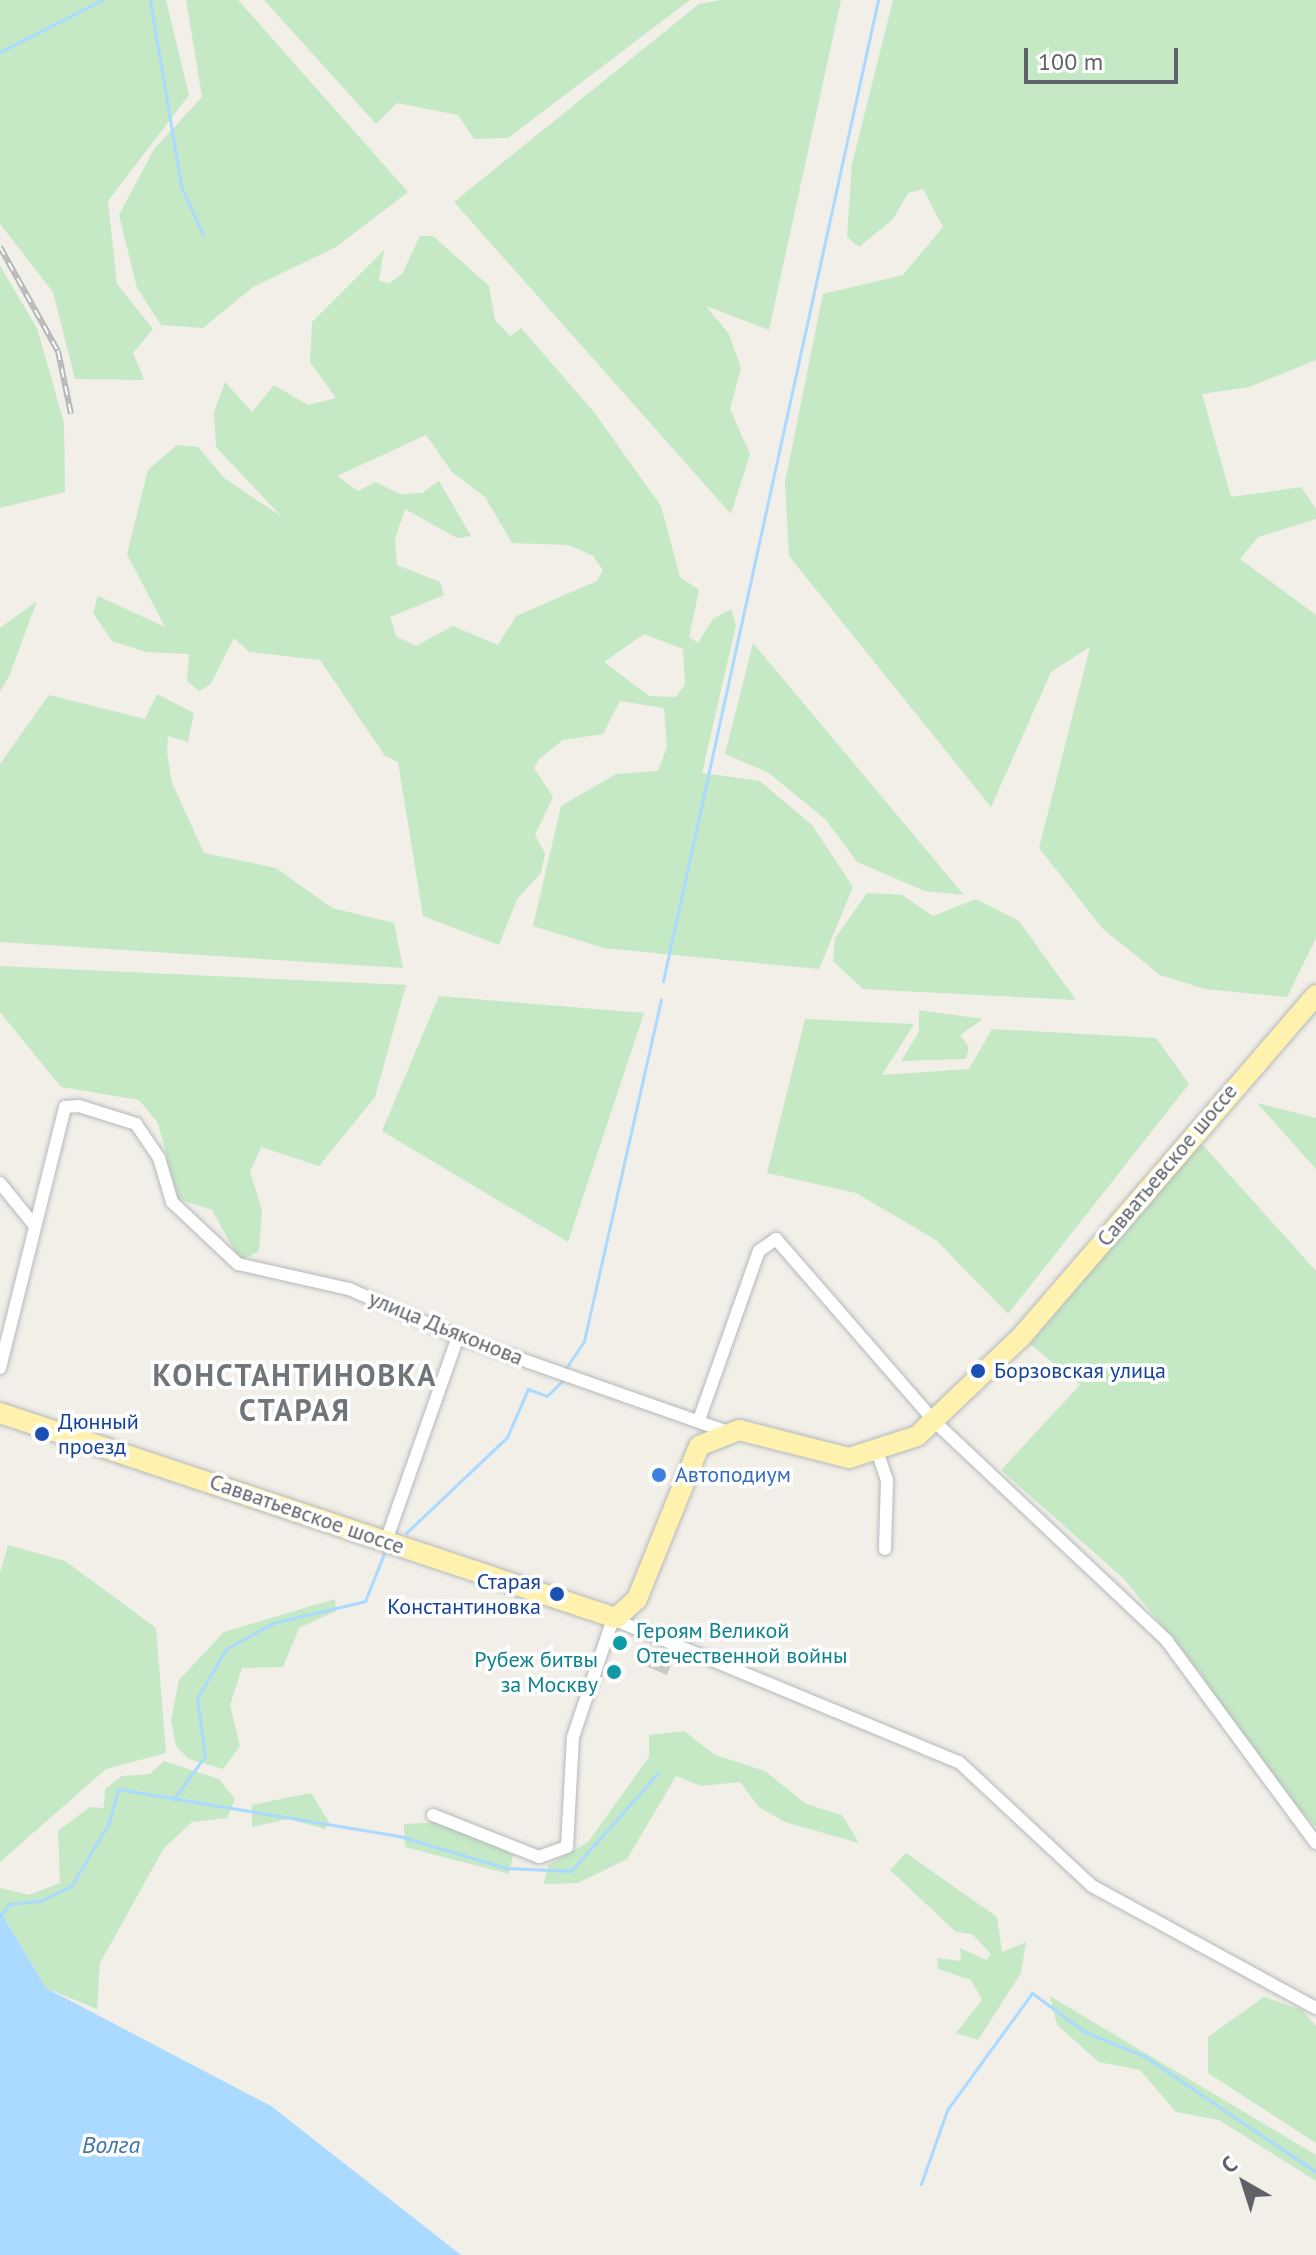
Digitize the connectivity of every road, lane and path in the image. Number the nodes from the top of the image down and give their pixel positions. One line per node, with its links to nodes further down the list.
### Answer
1 (1316, 995): 8 (main road, Савватьевское шоссе)
2 (0, 1183): 3 (street)
3 (35, 1226): 4 (street, улица Дьяконова); 5 (street)
4 (458, 1337): 7 (street, улица Дьяконова); 11 (street)
5 (0, 1368)
6 (0, 1413): 11 (main road, Савватьевское шоссе)
7 (699, 1420): 8 (street); 9 (street, улица Дьяконова)
8 (935, 1422): 10 (main road, улица Дьяконова); 15 (street)
9 (725, 1431): 10 (main road, улица Дьяконова); 13 (main road)
10 (878, 1454): 12 (street)
11 (386, 1541): 13 (main road, Савватьевское шоссе)
12 (885, 1549)
13 (613, 1619): 14 (street); 16 (street)
14 (433, 1815)
15 (1316, 1843)
16 (1316, 2008)

